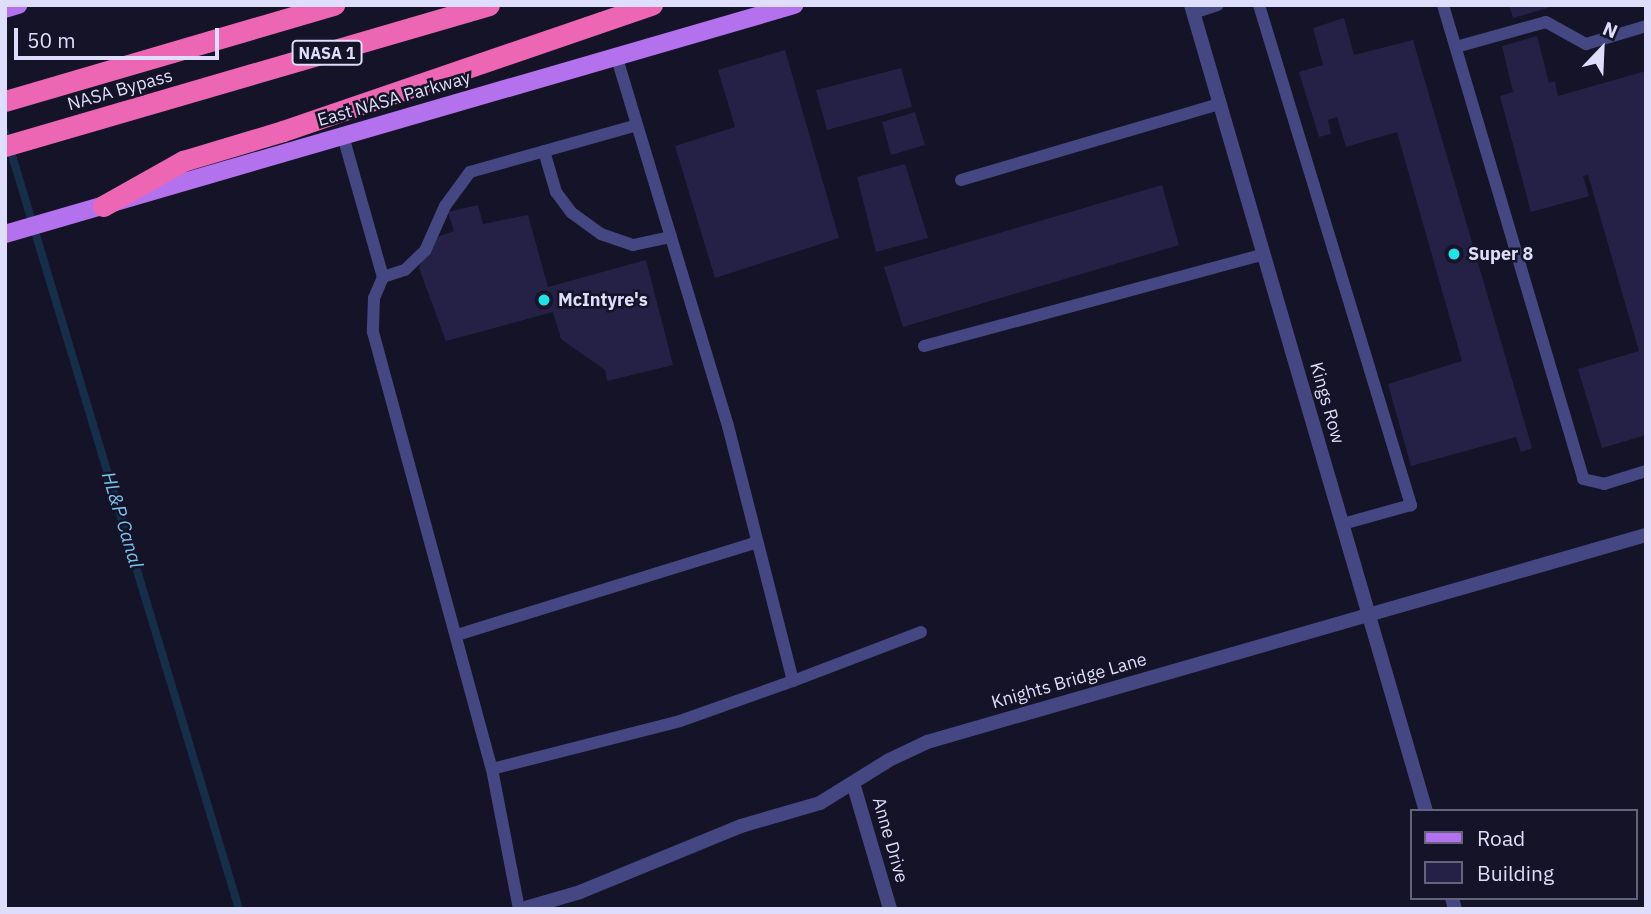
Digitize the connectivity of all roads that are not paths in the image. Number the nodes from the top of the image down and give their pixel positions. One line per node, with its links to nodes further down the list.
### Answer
1 (18, 5): 9 (main road)
2 (334, 5): 14 (highway, NASA Bypass / NASA 1)
3 (489, 5): 18 (highway, NASA Bypass / NASA 1)
4 (652, 5): 21 (highway)
5 (794, 5): 13 (main road, East NASA Parkway)
6 (1218, 5): 10 (lane)
7 (1259, 5): 28 (lane)
8 (1443, 5): 12 (lane)
9 (5, 9)
10 (1192, 9): 15 (street, Kings Row)
11 (1646, 26): 12 (lane)
12 (1456, 47): 27 (lane)
13 (617, 56): 16 (lane); 17 (main road, East NASA Parkway)
14 (5, 102)
15 (1220, 104): 20 (lane); 24 (street, Kings Row)
16 (637, 125): 19 (lane); 23 (lane)
17 (343, 136): 21 (main road, East NASA Parkway); 25 (lane)
18 (5, 146)
19 (544, 151): 23 (lane); 25 (lane)
20 (961, 180)
21 (103, 206): 22 (main road, East NASA Parkway)
22 (5, 234)
23 (671, 237): 30 (lane)
24 (1264, 254): 26 (lane); 28 (street, Kings Row)
25 (383, 277): 33 (lane)
26 (924, 346)
27 (1646, 471)
28 (1343, 524): 31 (street, Kings Row)
29 (1646, 535): 31 (street, Knights Bridge Lane)
30 (757, 542): 33 (lane); 34 (lane)
31 (1369, 615): 36 (street, Knights Bridge Lane); 37 (street, Kings Row)
32 (921, 632): 34 (lane)
33 (457, 635): 35 (lane)
34 (793, 681): 35 (lane)
35 (492, 769): 38 (lane)
36 (853, 783): 38 (street, Knights Bridge Lane); 39 (street, Anne Drive)
37 (1425, 809)
38 (520, 909)
39 (890, 909)

